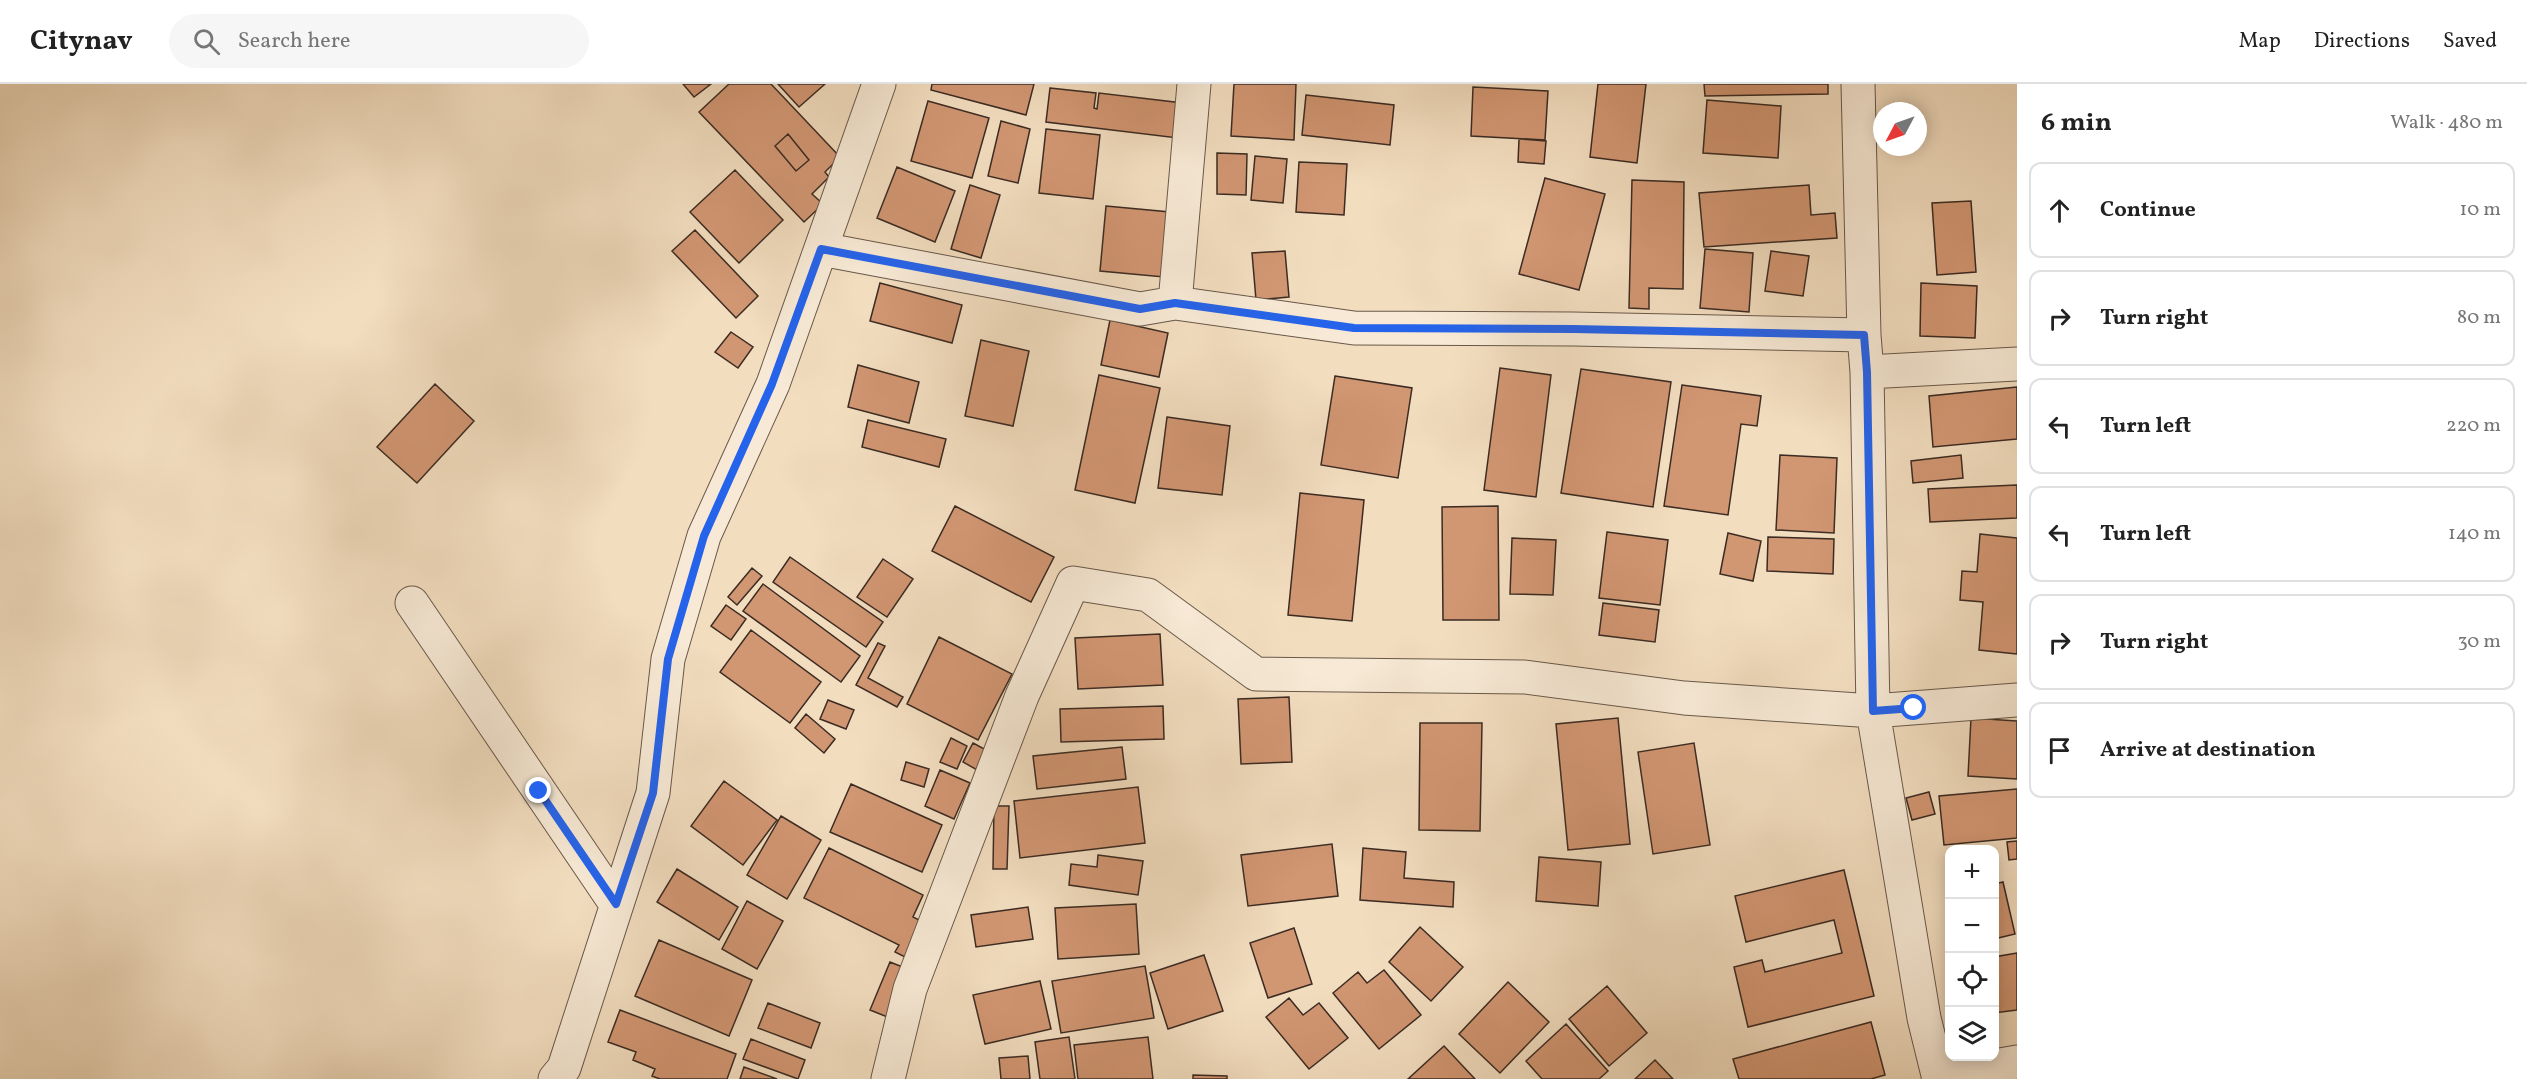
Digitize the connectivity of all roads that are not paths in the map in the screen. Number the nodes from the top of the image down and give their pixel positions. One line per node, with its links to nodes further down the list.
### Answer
1 (879, 84): 4 (street)
2 (1194, 84): 5 (street)
3 (1858, 84): 6 (street)
4 (821, 249): 5 (street); 12 (street)
5 (1175, 303): 6 (street)
6 (1864, 335): 8 (street)
7 (2017, 364): 8 (street)
8 (1867, 372): 11 (street)
9 (412, 603): 12 (street)
10 (2017, 700): 11 (street)
11 (1873, 711): 15 (street); 16 (street)
12 (616, 904): 14 (street)
13 (2017, 1062): 15 (street)
14 (566, 1075)
15 (1938, 1077)
16 (888, 1079)

